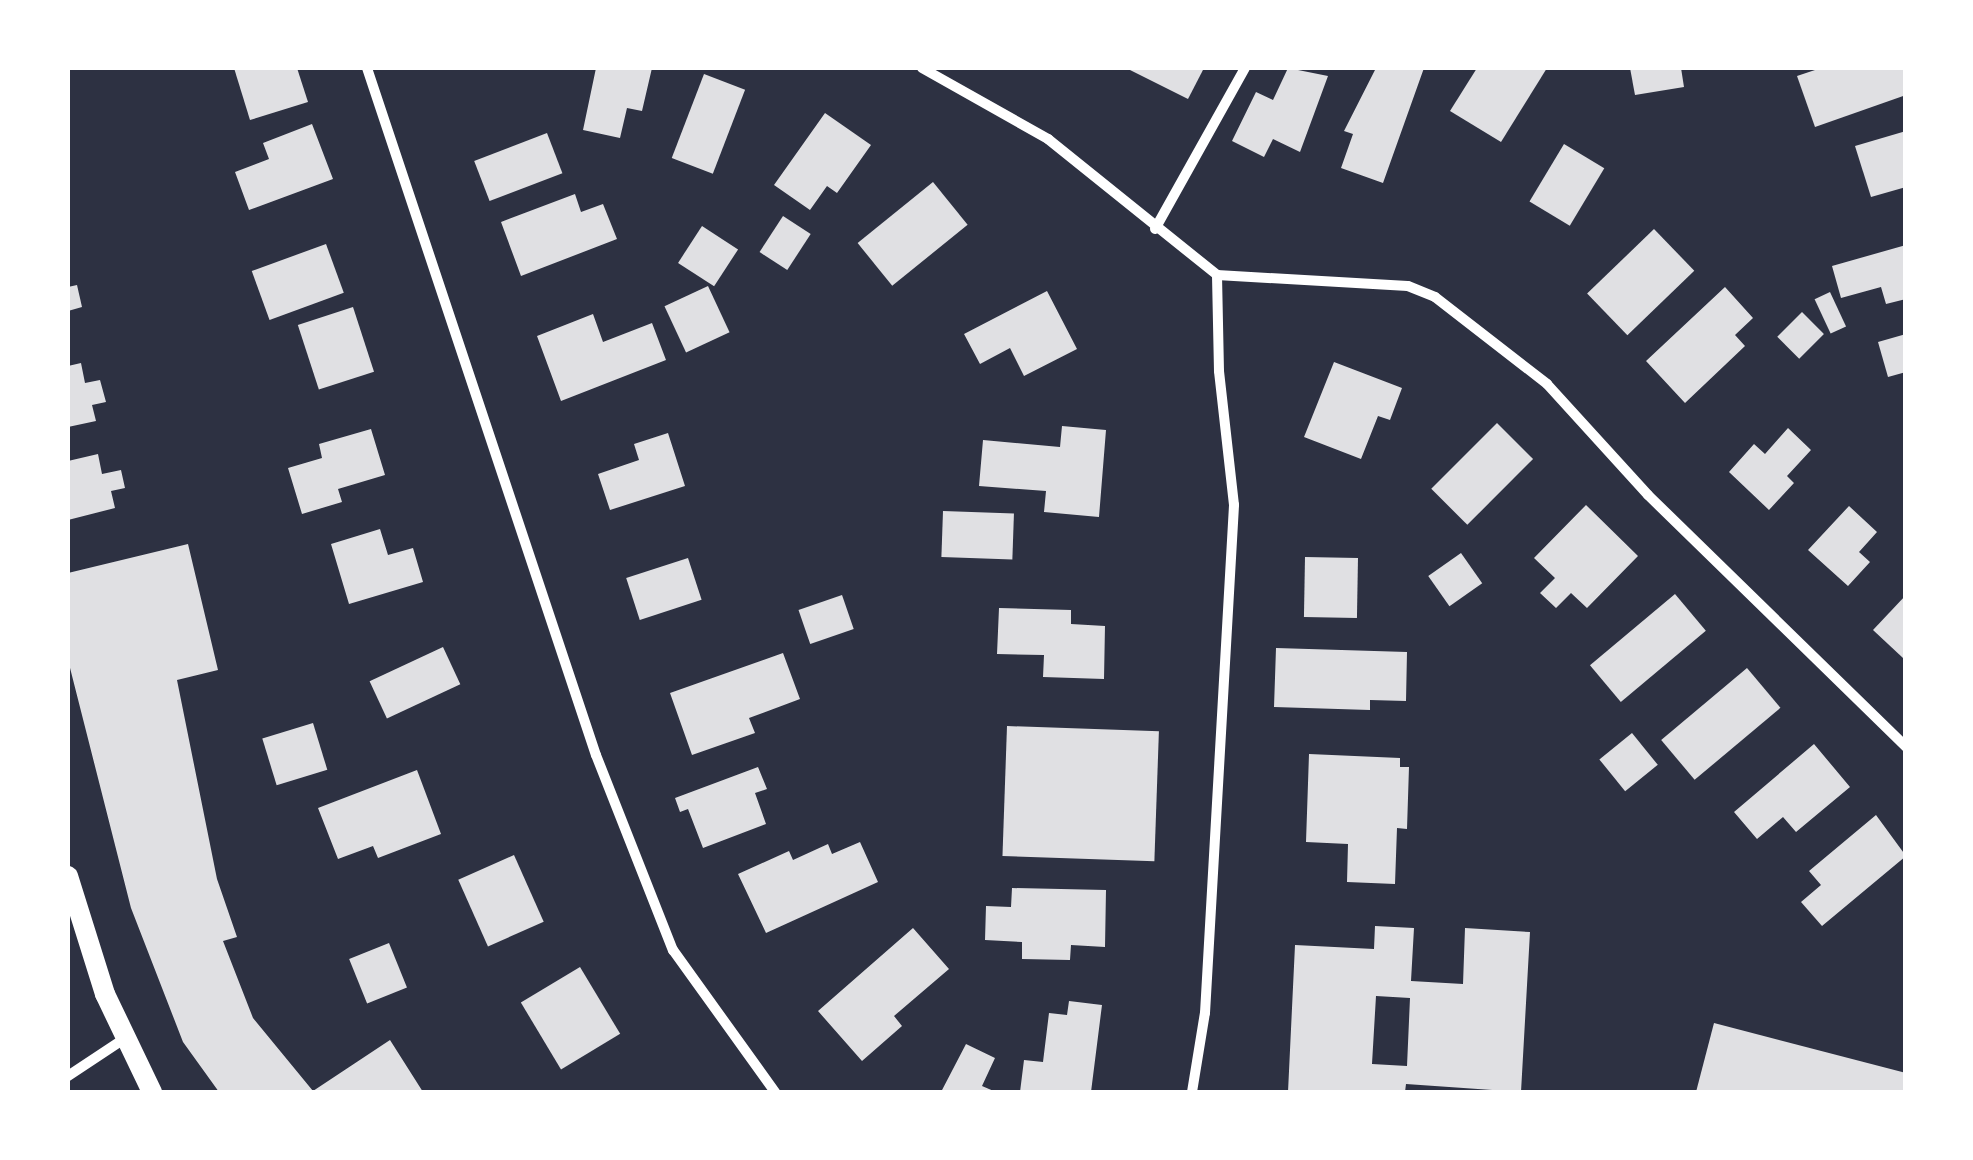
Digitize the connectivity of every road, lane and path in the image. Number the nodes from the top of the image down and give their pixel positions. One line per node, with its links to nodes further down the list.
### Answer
1 (367, 68): 11 (street)
2 (922, 68): 4 (street)
3 (1245, 68): 4 (street)
4 (1155, 229): 5 (street)
5 (1217, 276): 6 (street); 12 (street)
6 (1906, 747)
7 (68, 876): 8 (main road)
8 (124, 1039): 9 (street); 10 (main road)
9 (68, 1076)
10 (152, 1092)
11 (775, 1092)
12 (1192, 1092)

